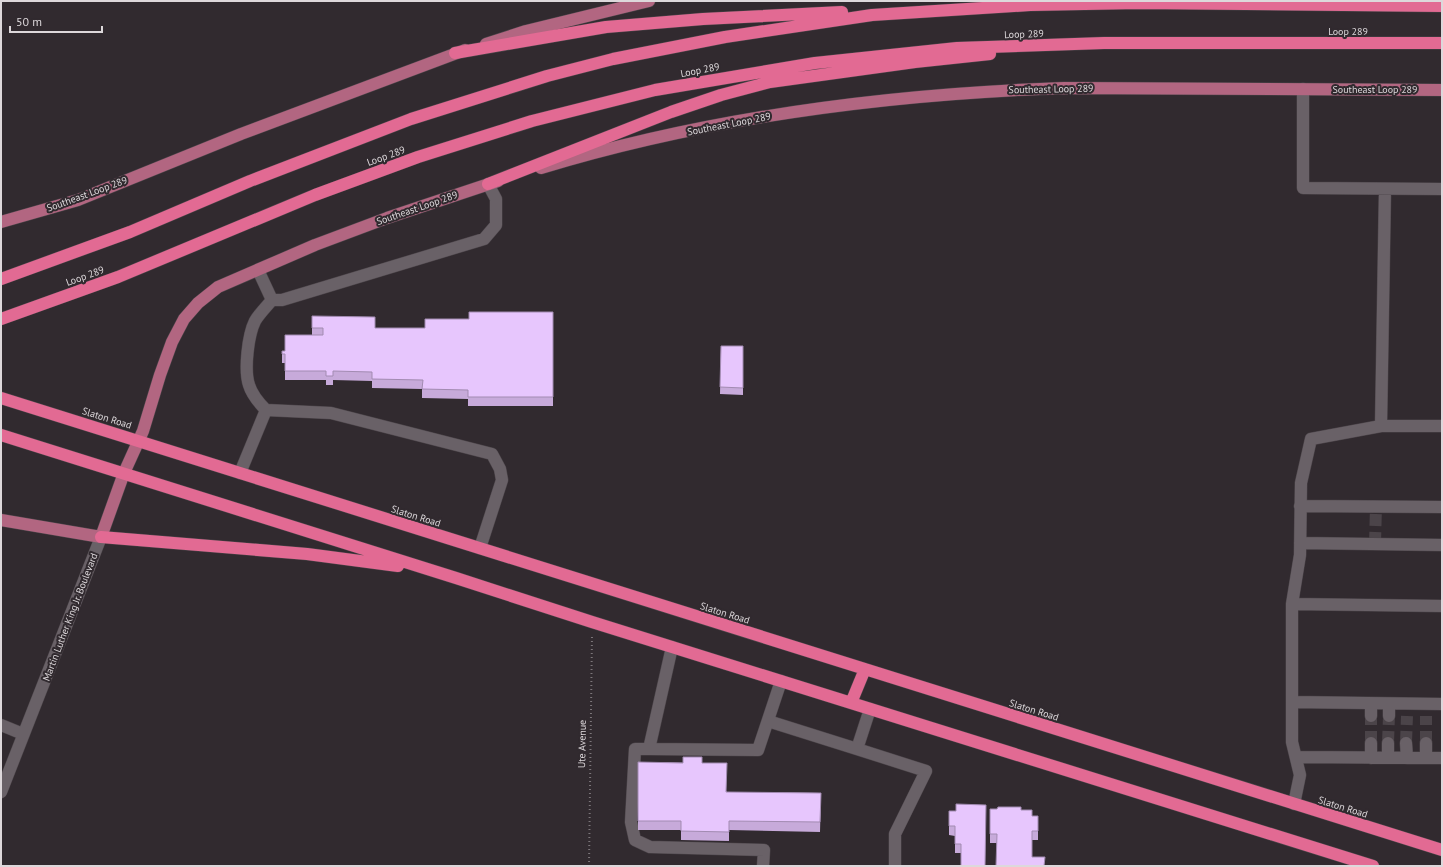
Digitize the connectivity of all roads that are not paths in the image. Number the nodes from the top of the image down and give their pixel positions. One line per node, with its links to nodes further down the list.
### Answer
1 (649, 1): 6 (main road, Southeast Loop 289)
2 (1442, 6): 3 (highway)
3 (915, 11): 6 (highway); 14 (highway)
4 (1104, 43): 5 (highway, Loop 289); 9 (highway); 16 (highway, Loop 289)
5 (1442, 43)
6 (455, 53): 12 (main road, Southeast Loop 289)
7 (1303, 89): 8 (main road, Southeast Loop 289); 9 (main road, Southeast Loop 289); 10 (street)
8 (1442, 90)
9 (488, 184): 13 (main road, Southeast Loop 289); 15 (street)
10 (1385, 189): 11 (street); 19 (street)
11 (1442, 189)
12 (1, 222)
13 (258, 270): 15 (street); 22 (main road, Southeast Loop 289)
14 (1, 279)
15 (272, 300): 18 (street)
16 (1, 319)
17 (1, 398): 22 (highway, Slaton Road)
18 (266, 410): 24 (street); 31 (street)
19 (1381, 426): 20 (street); 25 (street)
20 (1442, 426)
21 (1, 435): 23 (highway)
22 (138, 441): 23 (main road, Martin Luther King Jr. Boulevard); 24 (highway, Slaton Road)
23 (124, 473): 28 (main road, Martin Luther King Jr. Boulevard); 32 (highway)
24 (240, 473): 31 (highway, Slaton Road)
25 (1300, 506): 26 (street); 29 (street)
26 (1442, 507)
27 (1, 520): 28 (main road)
28 (101, 537): 32 (highway); 46 (street, Martin Luther King Jr. Boulevard)
29 (1300, 543): 30 (street); 33 (street)
30 (1442, 545)
31 (480, 548): 36 (highway, Slaton Road)
32 (456, 578): 35 (highway)
33 (1292, 604): 34 (street); 38 (street)
34 (1442, 606)
35 (672, 647): 37 (highway); 52 (street)
36 (865, 669): 39 (highway); 60 (highway, Slaton Road)
37 (781, 682): 39 (highway); 44 (street)
38 (1292, 702): 40 (street); 54 (street)
39 (851, 703): 42 (highway)
40 (1371, 704): 41 (street); 43 (street)
41 (1442, 704)
42 (870, 709): 51 (street); 64 (highway)
43 (1371, 716)
44 (768, 721): 51 (street); 52 (street)
45 (1, 725): 46 (street)
46 (24, 734): 59 (street, Martin Luther King Jr. Boulevard)
47 (1371, 743): 55 (street)
48 (1388, 743): 53 (street)
49 (1406, 743): 56 (street)
50 (1426, 743): 57 (street)
51 (857, 749): 63 (street)
52 (650, 750): 62 (street)
53 (1388, 757): 55 (street); 56 (street)
54 (1296, 758): 55 (street); 60 (street)
55 (1371, 758)
56 (1407, 758): 57 (street)
57 (1426, 758): 58 (street)
58 (1442, 758)
59 (1, 792)
60 (1294, 804): 61 (highway, Slaton Road)
61 (1442, 850)
62 (763, 866)
63 (895, 866)
64 (1373, 866)

